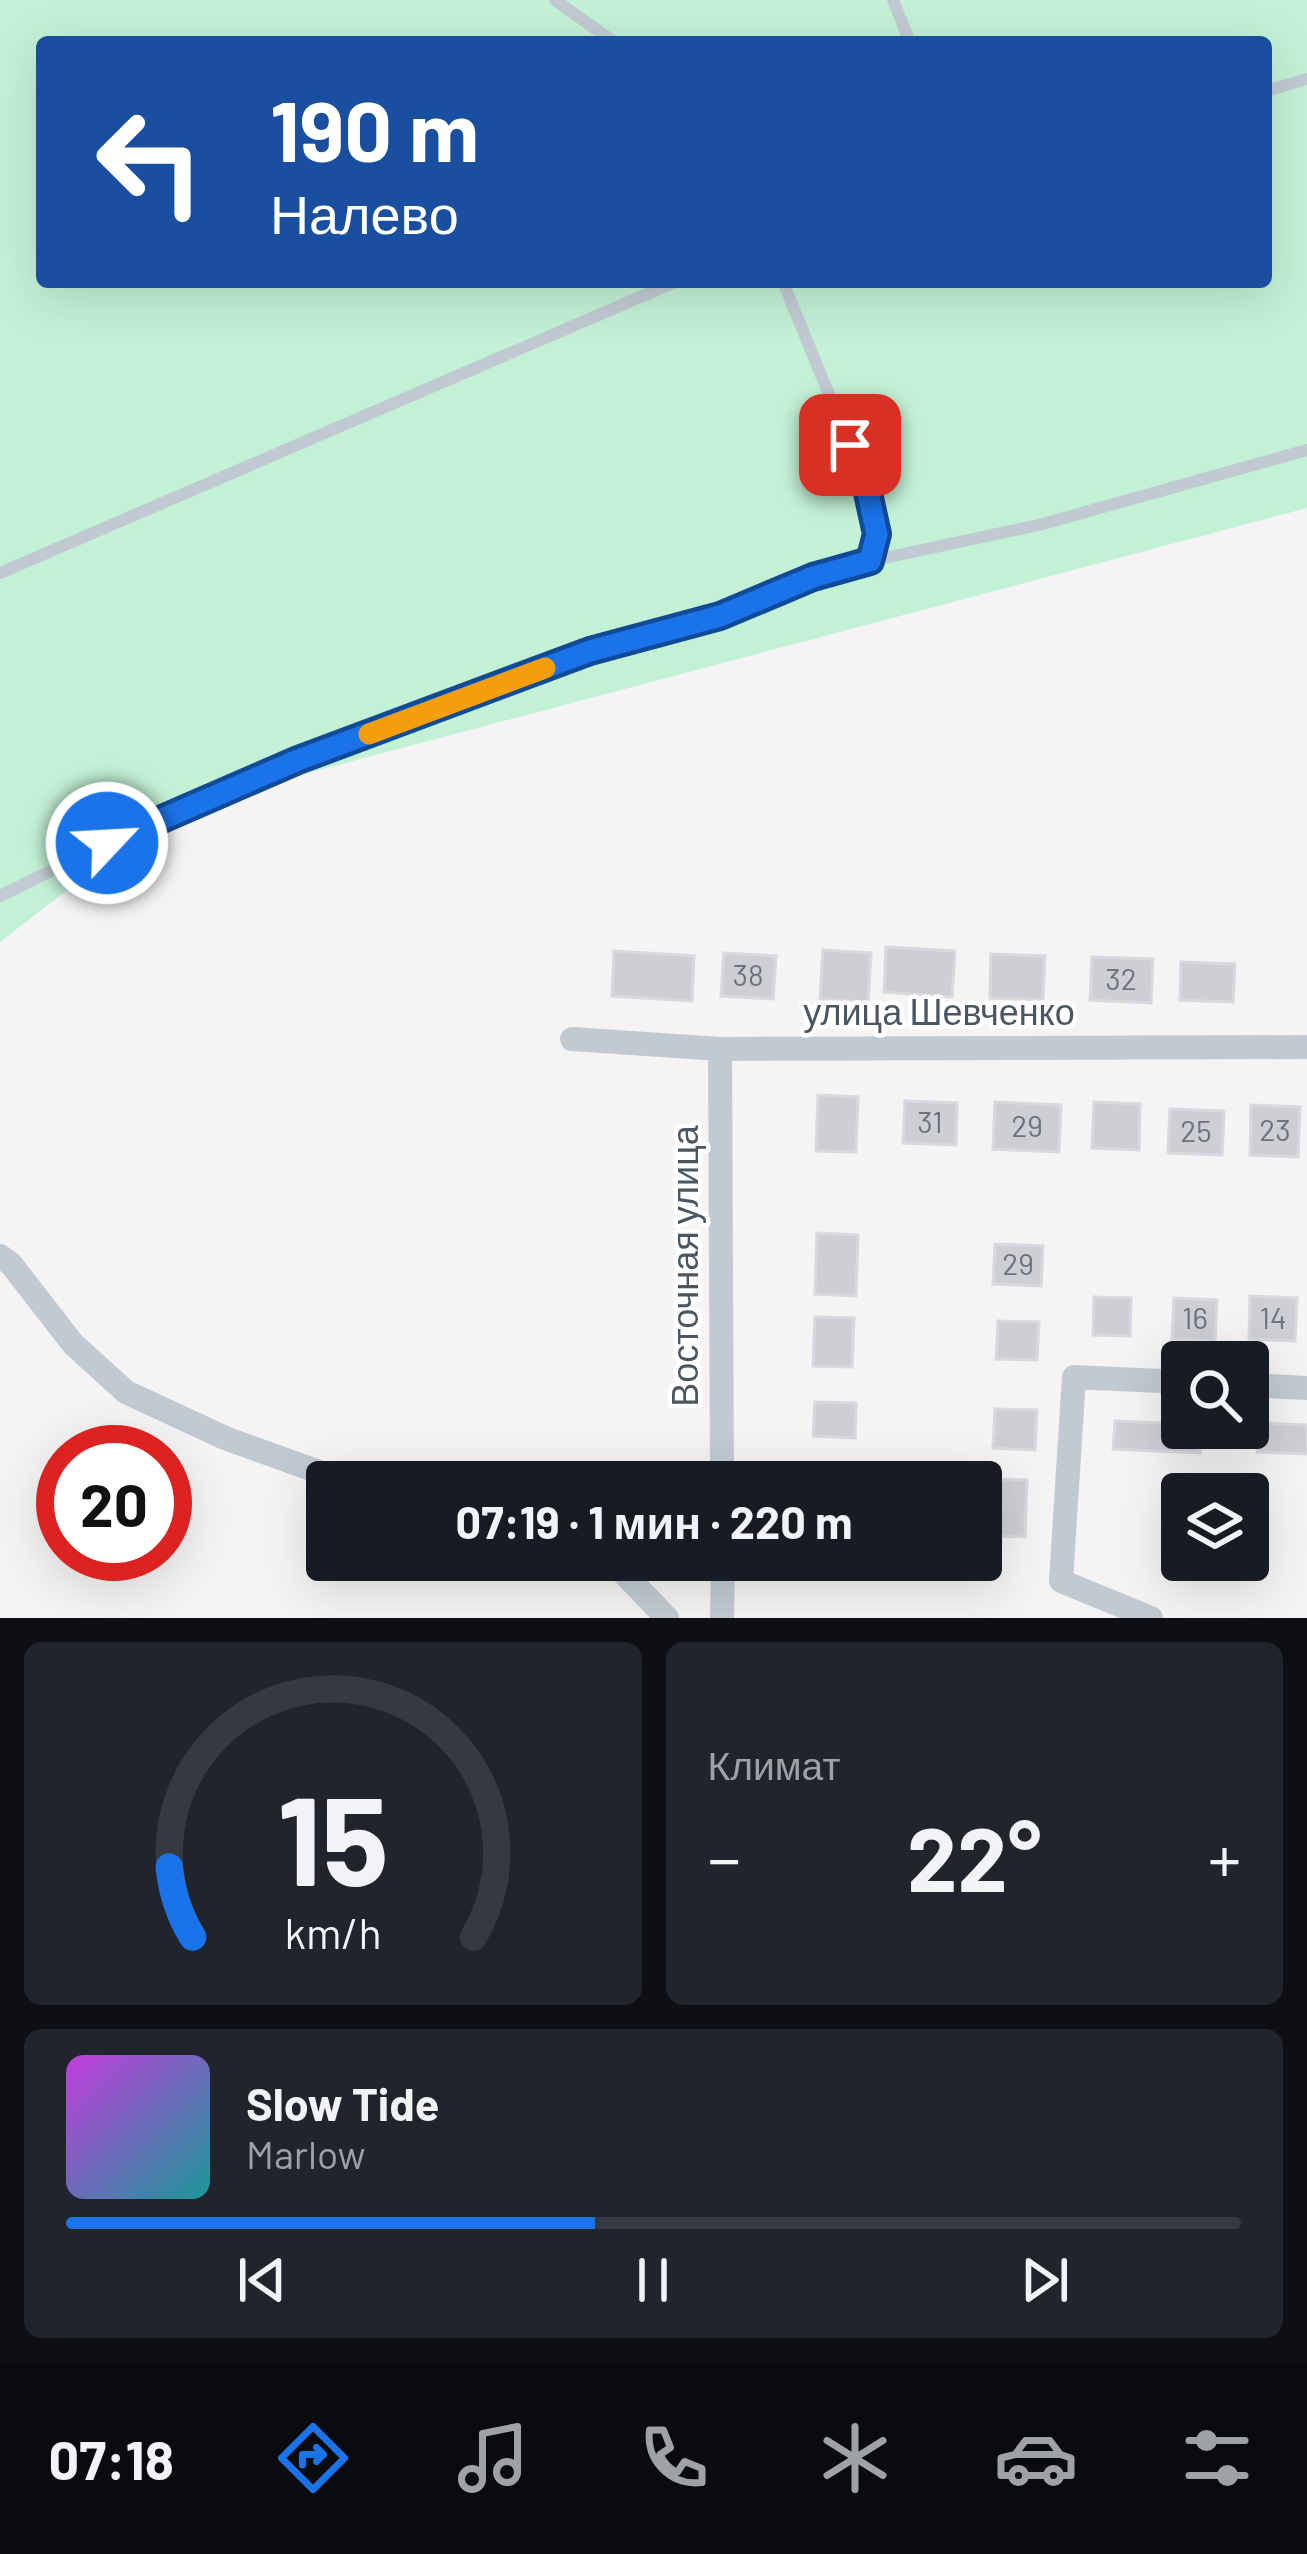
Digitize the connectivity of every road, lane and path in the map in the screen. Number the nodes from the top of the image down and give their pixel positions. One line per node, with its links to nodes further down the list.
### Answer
1 (554, 0): 3 (lane)
2 (893, 0): 4 (lane)
3 (605, 36)
4 (908, 36)
5 (1307, 79): 6 (lane)
6 (1272, 89)
7 (660, 288): 11 (lane)
8 (785, 288): 10 (lane)
9 (1307, 449): 10 (lane)
10 (870, 561): 12 (lane)
11 (0, 573)
12 (0, 896)
13 (572, 1039): 15 (street, улица Шевченко)
14 (1307, 1047): 15 (street, улица Шевченко)
15 (720, 1049): 20 (street, Восточная улица)
16 (0, 1256): 21 (street)
17 (1161, 1381): 26 (street)
18 (1269, 1386): 19 (street)
19 (1307, 1388)
20 (722, 1461)
21 (306, 1467)
22 (632, 1581): 24 (street)
23 (722, 1581): 25 (street)
24 (668, 1618)
25 (722, 1618)
26 (1150, 1618)

